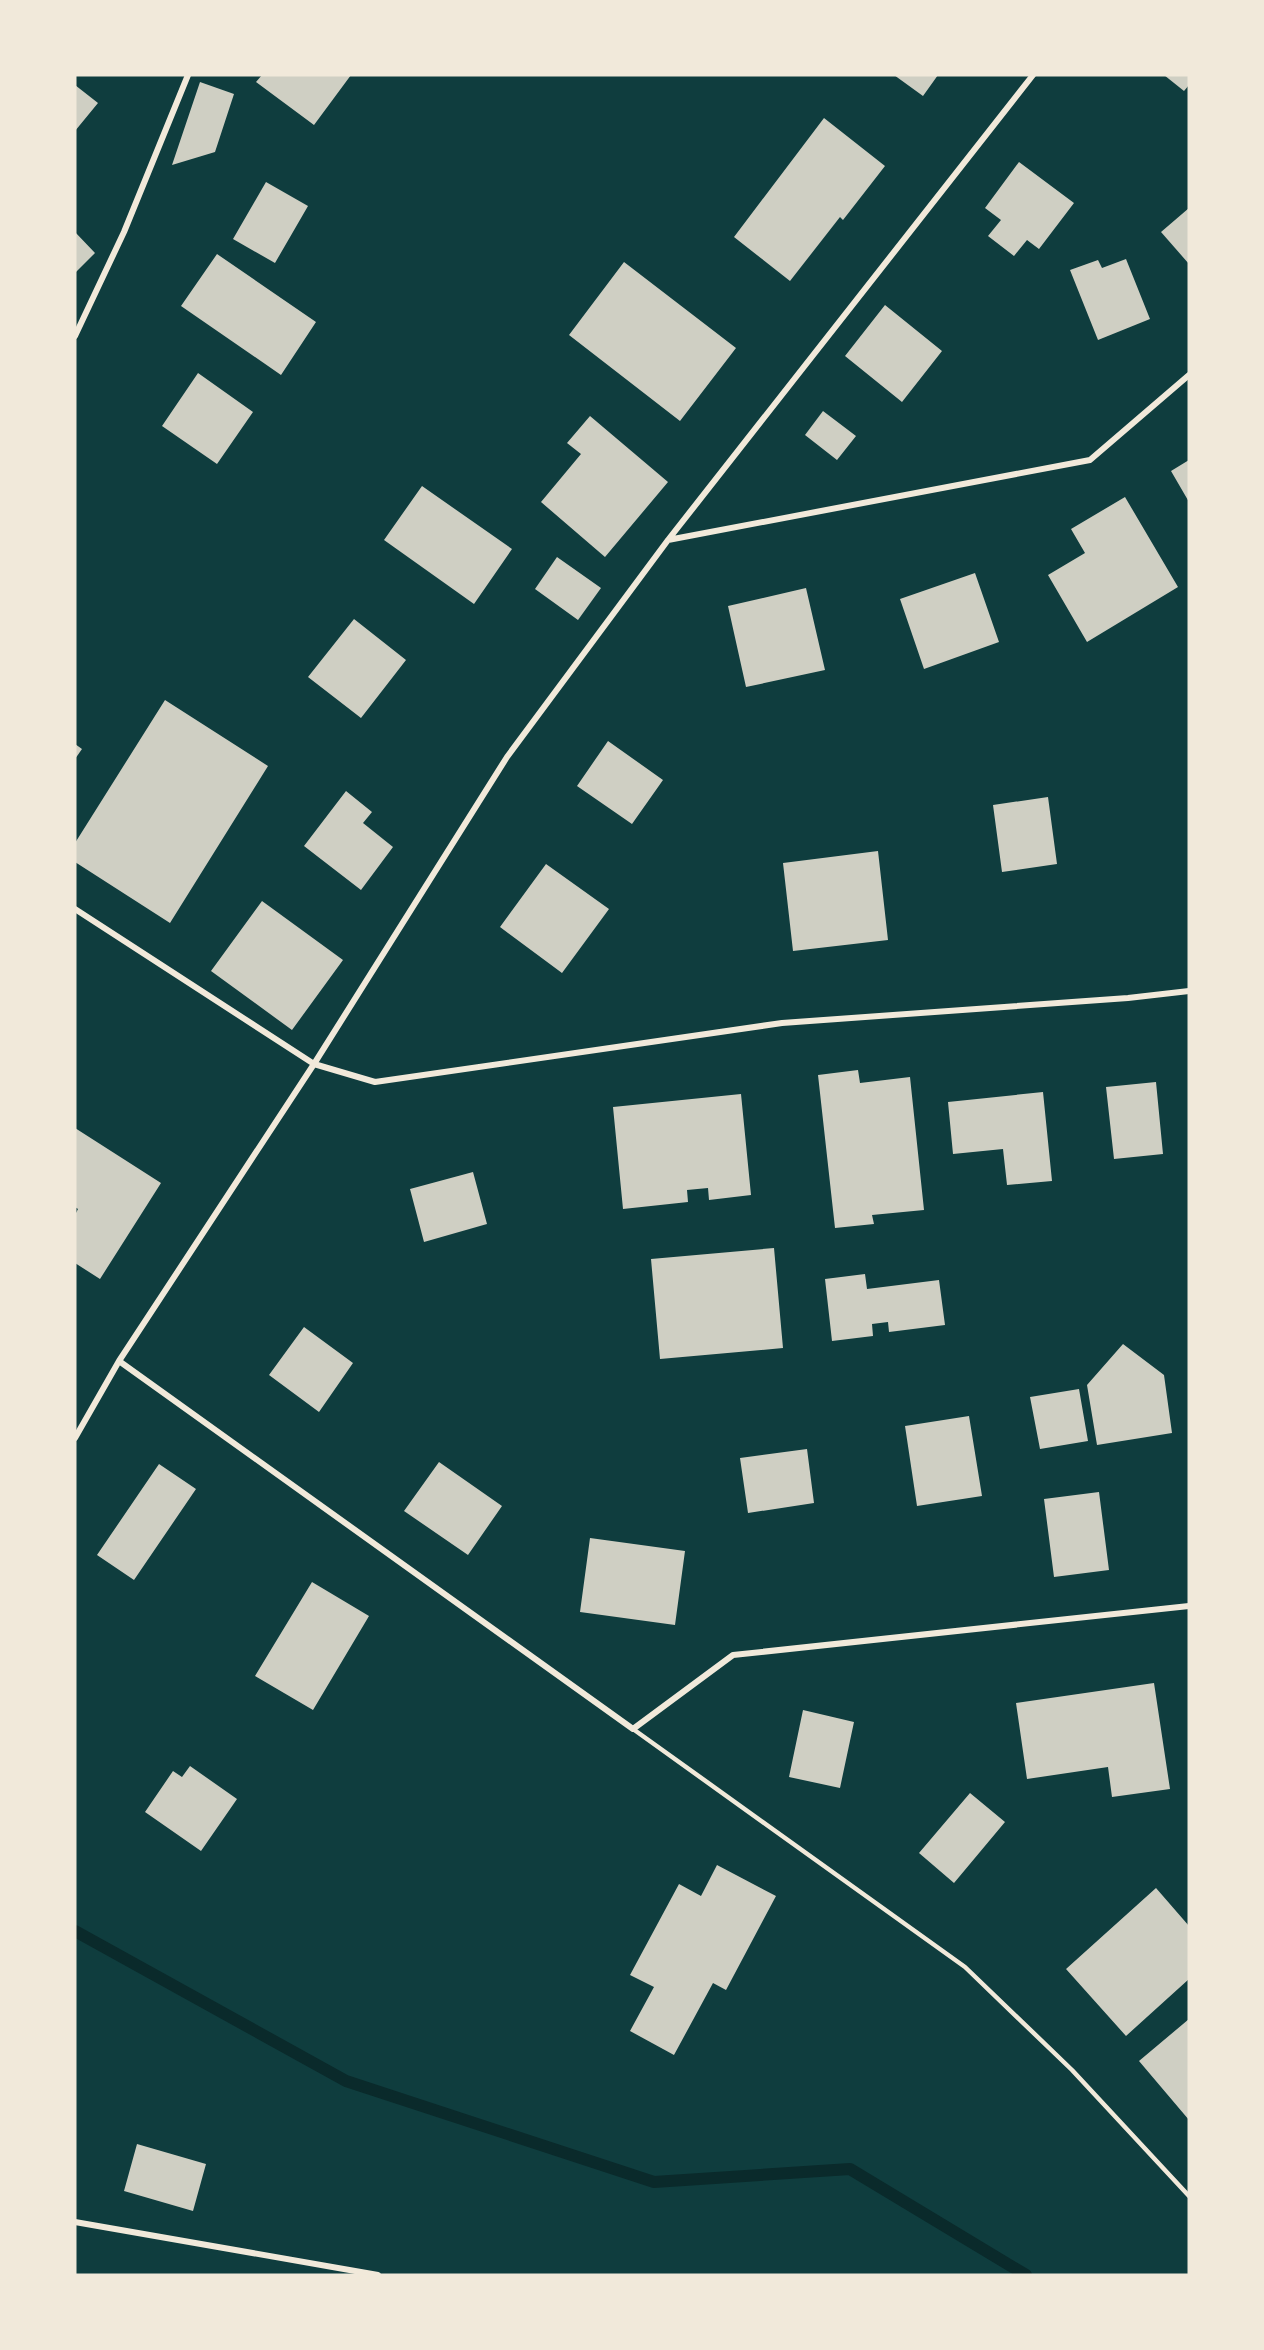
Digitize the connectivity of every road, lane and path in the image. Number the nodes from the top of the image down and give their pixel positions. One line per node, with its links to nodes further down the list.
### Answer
1 (188, 75): 3 (street)
2 (1033, 75): 5 (street)
3 (75, 336)
4 (1189, 375): 5 (street)
5 (668, 540): 8 (street)
6 (75, 909): 8 (street)
7 (1189, 991): 8 (street)
8 (314, 1064): 9 (street)
9 (119, 1361): 10 (street); 12 (street)
10 (75, 1438)
11 (1189, 1606): 12 (street)
12 (633, 1728): 13 (lane)
13 (1189, 2196)
14 (75, 2222): 15 (street)
15 (378, 2275)

